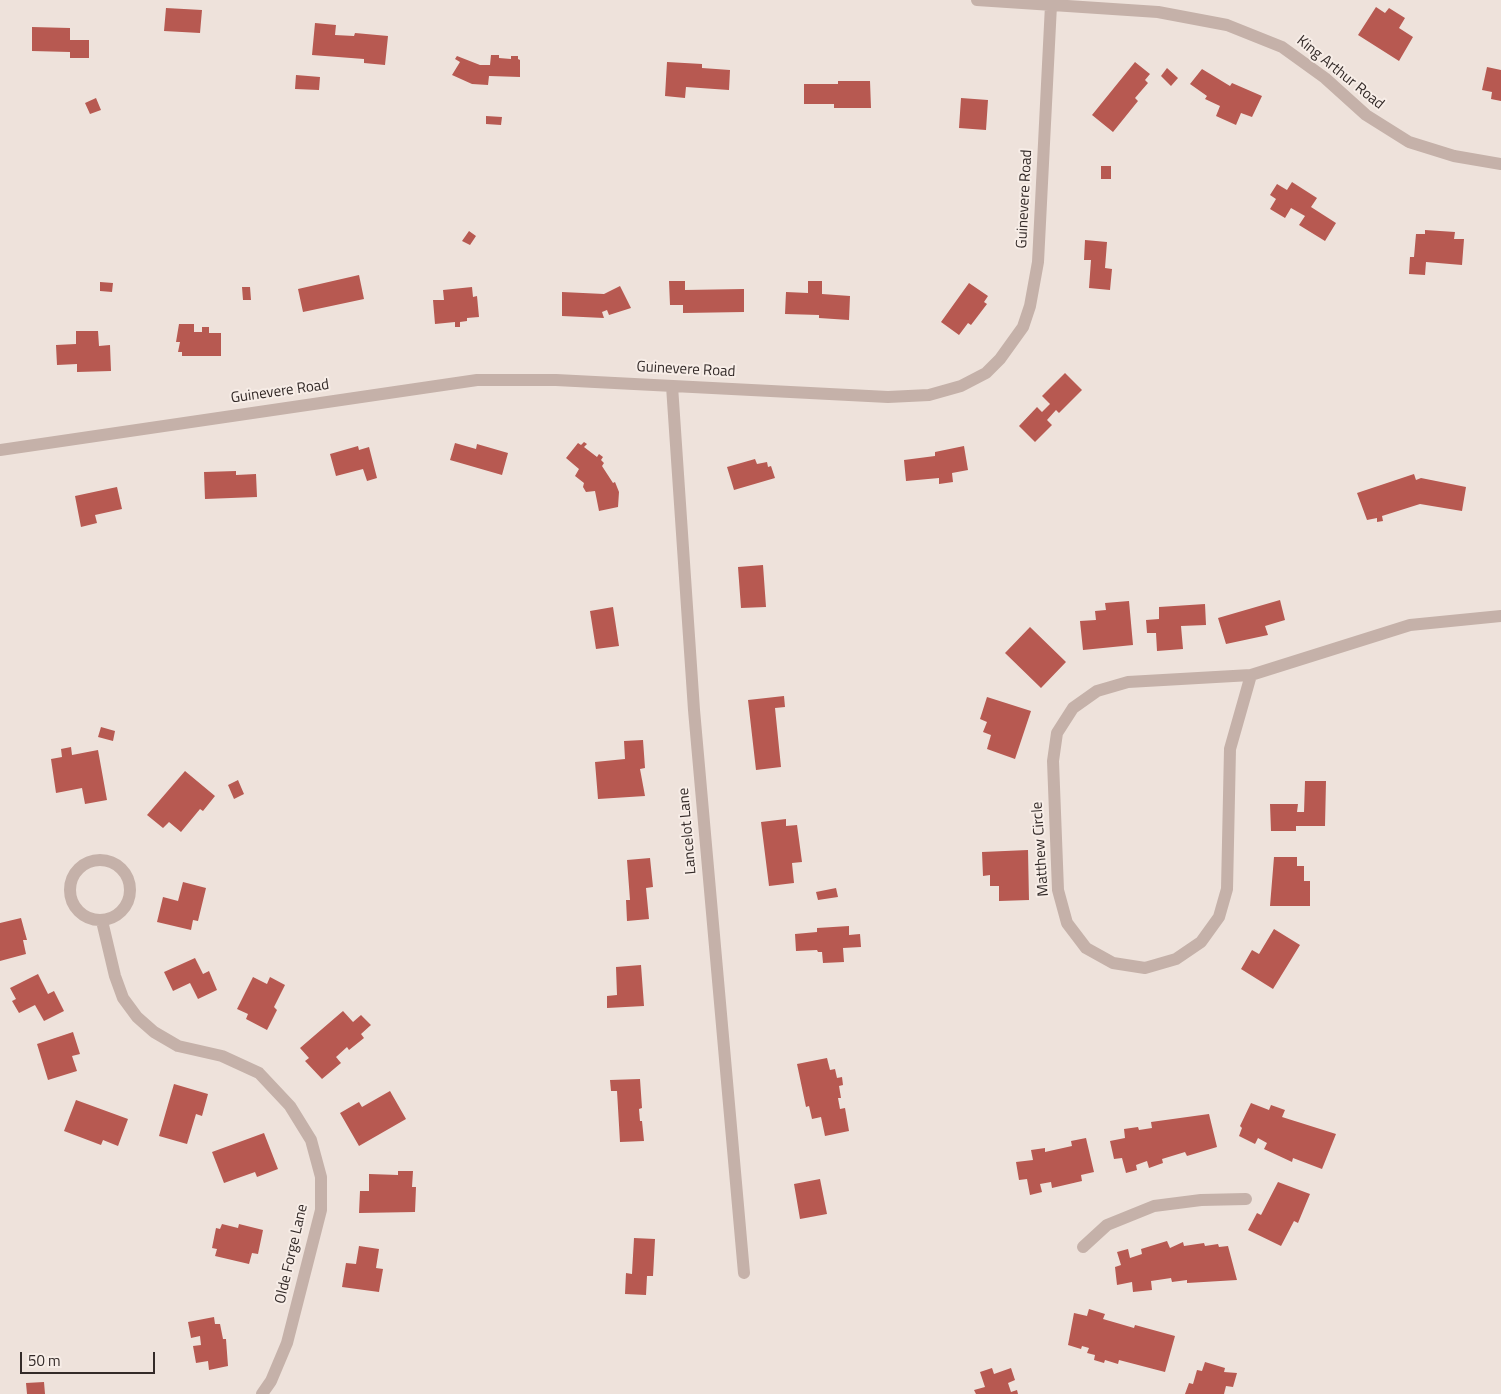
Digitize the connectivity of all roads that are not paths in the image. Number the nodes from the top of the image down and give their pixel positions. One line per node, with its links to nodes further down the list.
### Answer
1 (977, 0): 2 (street, King Arthur Road)
2 (1051, 5): 3 (street, King Arthur Road); 4 (street, Guinevere Road)
3 (1501, 164)
4 (672, 386): 5 (street, Guinevere Road); 11 (street, Lancelot Lane)
5 (0, 450)
6 (1501, 616): 7 (street, Matthew Circle)
7 (1251, 675): 7 (street, Matthew Circle)
8 (102, 921): 8 (street); 12 (street, Olde Forge Lane)
9 (1246, 1199): 10 (street)
10 (1082, 1247)
11 (744, 1273)
12 (262, 1394)

